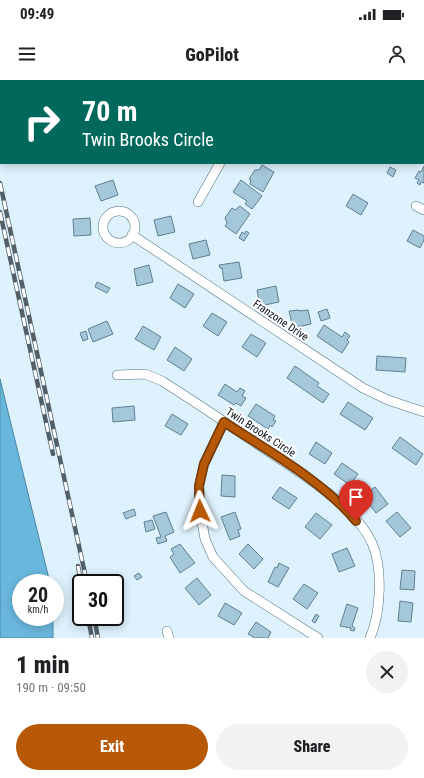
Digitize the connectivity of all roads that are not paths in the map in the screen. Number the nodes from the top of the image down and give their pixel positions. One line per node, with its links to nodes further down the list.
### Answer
1 (219, 164): 2 (street)
2 (198, 202)
3 (132, 235): 5 (street, Franzone Drive)
4 (117, 375): 6 (street, Twin Brooks Circle)
5 (424, 412)
6 (224, 422): 7 (street); 8 (street, Twin Brooks Circle)
7 (318, 638)
8 (370, 638)

